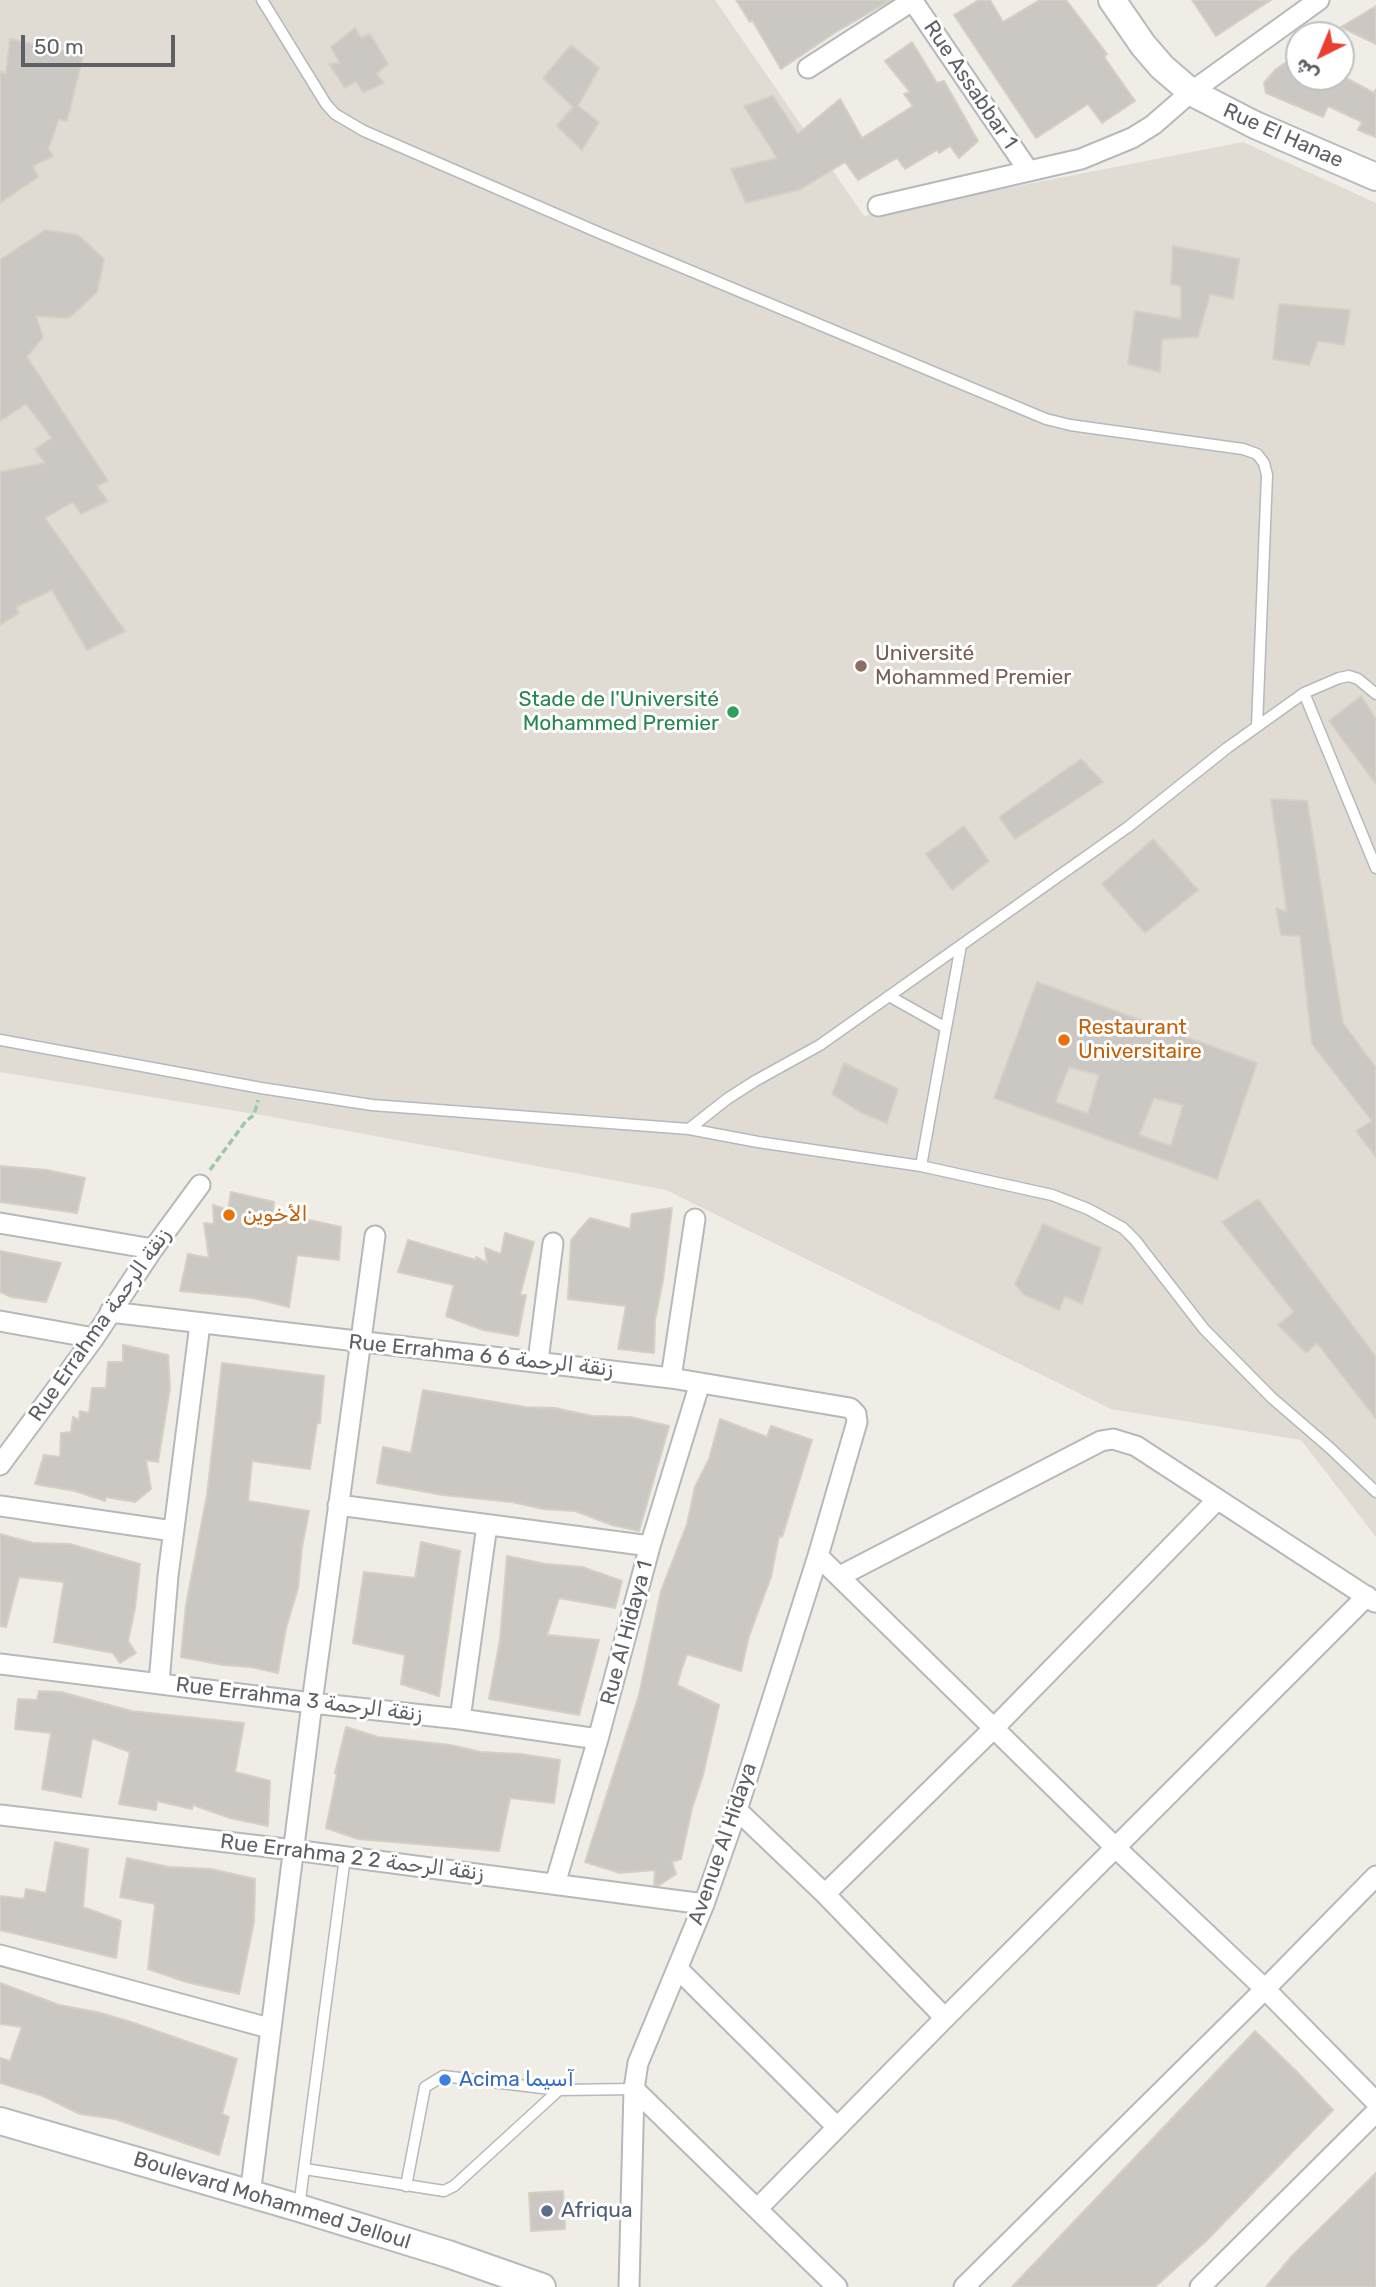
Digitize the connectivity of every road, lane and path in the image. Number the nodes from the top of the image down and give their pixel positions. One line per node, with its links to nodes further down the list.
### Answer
1 (262, 0): 12 (lane)
2 (912, 0): 5 (street); 7 (street, Rue Assabbar 1)
3 (1112, 0): 6 (street, Rue El Hanae)
4 (1318, 0): 6 (street)
5 (808, 68)
6 (1191, 92): 7 (street); 8 (street, Rue El Hanae)
7 (1028, 170): 9 (street)
8 (1376, 177)
9 (878, 206)
10 (1304, 693): 11 (lane); 12 (lane); 13 (lane)
11 (1376, 694)
12 (1257, 726): 14 (lane)
13 (1376, 868)
14 (961, 944): 15 (lane); 16 (lane)
15 (889, 996): 16 (lane); 19 (lane)
16 (946, 1028): 20 (lane)
17 (0, 1040): 19 (lane)
18 (259, 1097): 21 (path)
19 (689, 1129): 20 (lane)
20 (921, 1166): 37 (lane)
21 (200, 1185): 26 (street, Rue Errahma زنقة الرحمة)
22 (695, 1219): 33 (street)
23 (0, 1223): 26 (street)
24 (375, 1236): 31 (street)
25 (553, 1242): 32 (street)
26 (153, 1249): 27 (street, Rue Errahma زنقة الرحمة)
27 (110, 1312): 29 (street, Rue Errahma 6 6 زنقة الرحمة); 30 (street, Rue Errahma زنقة الرحمة)
28 (0, 1321): 30 (street)
29 (200, 1324): 31 (street, Rue Errahma 6 6 زنقة الرحمة); 42 (street)
30 (94, 1338): 36 (street, Rue Errahma زنقة الرحمة)
31 (361, 1342): 32 (street, Rue Errahma 6 6 زنقة الرحمة); 40 (street)
32 (538, 1362): 33 (street, Rue Errahma 6 6 زنقة الرحمة)
33 (671, 1378): 34 (street, Rue Errahma 6 6 زنقة الرحمة)
34 (699, 1383): 35 (street, Rue Errahma 6 6 زنقة الرحمة); 43 (street, Rue Al Hidaya 1)
35 (850, 1408): 44 (street, Avenue Al Hidaya)
36 (0, 1465)
37 (1376, 1492)
38 (1217, 1500): 45 (street); 46 (street); 51 (street)
39 (0, 1506): 42 (street)
40 (338, 1506): 41 (street); 49 (street)
41 (487, 1525): 43 (street); 50 (street)
42 (173, 1531): 48 (street)
43 (650, 1545): 52 (street, Rue Al Hidaya 1)
44 (818, 1556): 45 (street); 53 (street, Avenue Al Hidaya)
45 (840, 1576): 51 (street)
46 (1371, 1600): 55 (street)
47 (0, 1664): 48 (street, Rue Errahma 3 زنقة الرحمة)
48 (159, 1683): 49 (street, Rue Errahma 3 زنقة الرحمة)
49 (312, 1703): 50 (street, Rue Errahma 3 زنقة الرحمة); 56 (street)
50 (460, 1719): 52 (street, Rue Errahma 3 زنقة الرحمة)
51 (994, 1728): 55 (street); 60 (street)
52 (598, 1739): 59 (street, Rue Al Hidaya 1)
53 (737, 1810): 60 (street); 61 (street, Avenue Al Hidaya)
54 (0, 1815): 56 (street, Rue Errahma 2 2 زنقة الرحمة)
55 (1116, 1848): 64 (street); 65 (street)
56 (294, 1850): 57 (street, Rue Errahma 2 2 زنقة الرحمة); 66 (street)
57 (345, 1857): 59 (street, Rue Errahma 2 2 زنقة الرحمة); 73 (lane)
58 (1376, 1876): 64 (street)
59 (555, 1884): 61 (street, Rue Errahma 2 2 زنقة الرحمة)
60 (825, 1894): 65 (street)
61 (704, 1904): 63 (street, Avenue Al Hidaya)
62 (0, 1955): 66 (street)
63 (678, 1969): 67 (street, Avenue Al Hidaya); 72 (street)
64 (1265, 1989): 69 (street); 81 (street)
65 (945, 2018): 72 (street)
66 (269, 2028): 75 (street)
67 (634, 2090): 68 (lane); 77 (street); 79 (street, Avenue Al Hidaya)
68 (559, 2091): 74 (lane); 74 (lane)
69 (1376, 2102)
70 (1376, 2112): 82 (street)
71 (0, 2121): 75 (street, Boulevard Mohammed Jelloul)
72 (837, 2127): 77 (street)
73 (305, 2169): 74 (lane); 76 (lane)
74 (406, 2186)
75 (250, 2195): 76 (street, Boulevard Mohammed Jelloul)
76 (299, 2208): 78 (street, Boulevard Mohammed Jelloul)
77 (758, 2208): 80 (street)
78 (537, 2286)
79 (629, 2287)
80 (837, 2287)
81 (964, 2287)
82 (1200, 2287)

